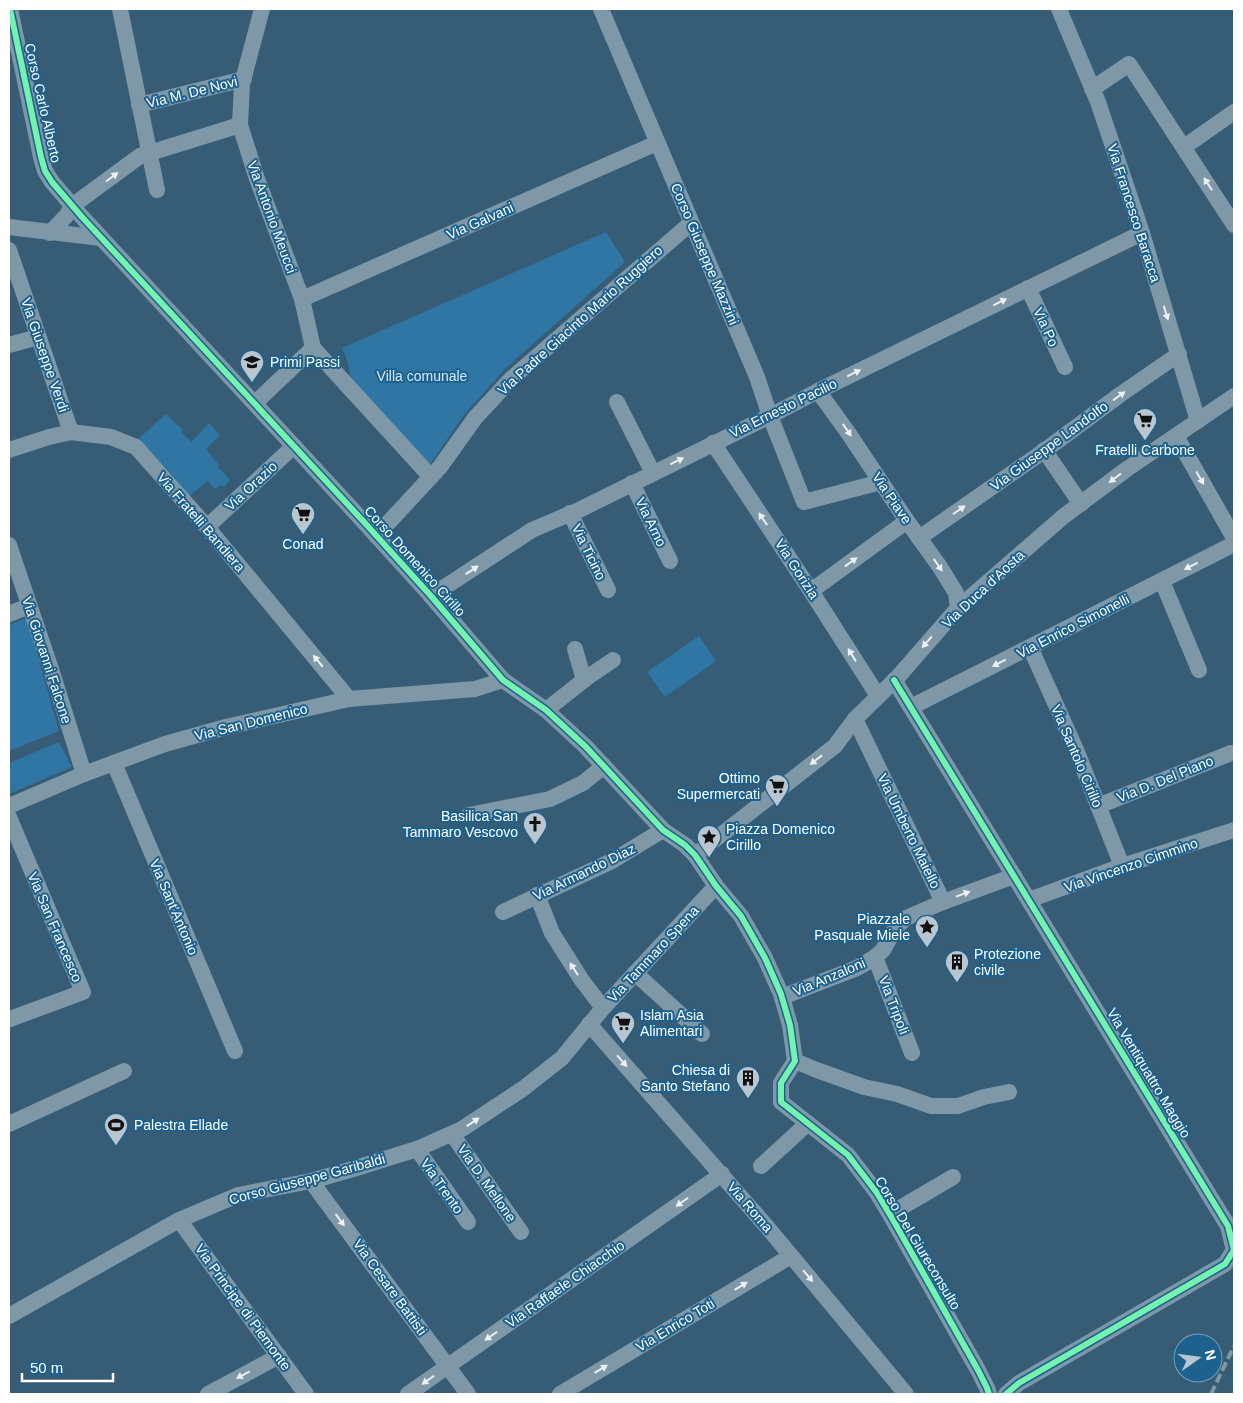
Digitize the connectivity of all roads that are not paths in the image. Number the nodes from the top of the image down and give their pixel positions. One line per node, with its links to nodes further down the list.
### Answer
1 (10, 9): 15 (street, Corso Carlo Alberto)
2 (120, 9): 8 (street, Via M. De Novi)
3 (262, 9): 6 (street, Via Antonio Meucci)
4 (601, 9): 11 (street, Corso Giuseppe Mazzini)
5 (1058, 9): 7 (street, Via Francesco Baracca)
6 (244, 79): 8 (street, Via M. De Novi); 10 (street, Via Antonio Meucci)
7 (1092, 89): 12 (street); 19 (street, Via Francesco Baracca)
8 (140, 105): 13 (street, Via M. De Novi)
9 (1234, 112): 12 (street)
10 (240, 125): 13 (street); 25 (street, Via Antonio Meucci)
11 (657, 143): 16 (street, Corso Giuseppe Mazzini); 25 (street, Via Galvani)
12 (1184, 147): 17 (street, one-way to 12)
13 (149, 153): 14 (street); 15 (street, one-way to 13)
14 (157, 190)
15 (72, 206): 20 (street); 21 (street, Corso Carlo Alberto)
16 (691, 222): 35 (street, Corso Giuseppe Mazzini); 44 (street, Via Padre Giacinto Mario Ruggiero)
17 (1234, 225)
18 (9, 226): 20 (street)
19 (1142, 232): 24 (street, Via Ernesto Pacilio); 29 (street, Via Francesco Baracca, one-way to 29)
20 (50, 233): 21 (street)
21 (103, 240): 34 (street, Corso Domenico Cirillo)
22 (9, 250): 23 (street, Via Giuseppe Verdi)
23 (15, 286): 26 (street, Via Giuseppe Verdi)
24 (1028, 288): 30 (street, Via Po); 31 (street, Via Ernesto Pacilio, one-way to 24)
25 (302, 299): 28 (street, Via Antonio Meucci)
26 (38, 337): 27 (street); 37 (street, Via Giuseppe Verdi)
27 (9, 346)
28 (313, 348): 34 (street); 44 (street)
29 (1178, 354): 36 (street, Via Francesco Baracca); 42 (street, Via Giuseppe Landolfo, one-way to 29)
30 (1065, 366)
31 (818, 390): 35 (street, Via Ernesto Pacilio); 45 (street, Via Piave, one-way to 45)
32 (1234, 396): 36 (street, Via Duca d'Aosta)
33 (617, 402): 43 (street)
34 (255, 403): 40 (street, Corso Domenico Cirillo)
35 (770, 416): 39 (street, Via Ernesto Pacilio); 45 (street, Corso Giuseppe Mazzini)
36 (1198, 421): 38 (street, Via Duca d'Aosta)
37 (71, 432): 41 (street, Via Fratelli Bandiera); 50 (street, Via Fratelli Bandiera)
38 (1176, 436): 47 (street, Via Duca d'Aosta, one-way to 47); 53 (street, one-way to 53)
39 (713, 443): 43 (street, Via Ernesto Pacilio, one-way to 39); 59 (street, Via Gorizia, one-way to 39)
40 (294, 446): 50 (street, Via Orazio); 51 (street, Corso Domenico Cirillo)
41 (9, 450)
42 (1044, 450): 47 (street); 52 (street, Via Giuseppe Landolfo, one-way to 42)
43 (653, 473): 46 (street, Via Ernesto Pacilio)
44 (431, 477): 51 (street, Via Padre Giacinto Mario Ruggiero)
45 (881, 482): 49 (street, Via Piave)
46 (632, 483): 48 (street, Via Ernesto Pacilio); 56 (street, Via Arno)
47 (1080, 504): 62 (street, Via Duca d'Aosta)
48 (570, 513): 58 (street, Via Ticino); 60 (street, Via Ernesto Pacilio, one-way to 48)
49 (907, 521): 52 (street, Via Piave); 59 (street, one-way to 49)
50 (207, 527): 72 (street, Via Fratelli Bandiera, one-way to 50)
51 (376, 536): 60 (street, Corso Domenico Cirillo)
52 (919, 538): 62 (street, Via Piave, one-way to 62)
53 (1234, 538)
54 (1234, 544): 57 (street, Via Enrico Simonelli, one-way to 57)
55 (9, 545): 61 (street, Via Giovanni Falcone)
56 (670, 561)
57 (1162, 581): 64 (street, Via Enrico Simonelli); 67 (street)
58 (608, 590)
59 (811, 591): 71 (street, Via Gorizia, one-way to 59)
60 (431, 596): 68 (street, Corso Domenico Cirillo)
61 (30, 606): 63 (street); 79 (street, Via Giovanni Falcone)
62 (958, 608): 70 (street, Via Duca d'Aosta, one-way to 70)
63 (9, 614)
64 (1030, 647): 73 (street, Via Enrico Simonelli, one-way to 73); 81 (street, Via Santolo Cirillo)
65 (575, 649): 69 (street)
66 (613, 660): 69 (street)
67 (1199, 670)
68 (503, 680): 72 (street, Via San Domenico); 74 (street, Corso Domenico Cirillo)
69 (584, 680): 74 (street)
70 (894, 680): 71 (street, Via Duca d'Aosta); 73 (street, Via Ventiquattro Maggio)
71 (878, 696): 75 (street, Via Duca d'Aosta)
72 (349, 698): 77 (street, Via San Domenico)
73 (912, 708): 88 (street, Via Ventiquattro Maggio)
74 (546, 710): 78 (street, Corso Domenico Cirillo)
75 (856, 719): 86 (street, Via Duca d'Aosta, one-way to 86); 92 (street, Via Umberto Maiello)
76 (1231, 753): 81 (street, Via D. Del Piano)
77 (114, 763): 79 (street, Via San Domenico); 101 (street, Via Sant'Antonio)
78 (604, 766): 82 (street); 84 (street, Corso Domenico Cirillo)
79 (84, 774): 80 (street, Via San Domenico)
80 (9, 806)
81 (1098, 806): 87 (street, Via Santolo Cirillo)
82 (470, 815)
83 (9, 817): 98 (street, Via San Francesco)
84 (663, 830): 86 (street, Corso Domenico Cirillo); 90 (street, Via Armando Diaz)
85 (1232, 834): 87 (street, Via Vincenzo Cimmino)
86 (690, 850): 89 (street, Corso Domenico Cirillo)
87 (1122, 866): 91 (street, Via Vincenzo Cimmino)
88 (1014, 876): 91 (street, Via Ventiquattro Maggio); 92 (street, Via Umberto Maiello, one-way to 88)
89 (712, 879): 95 (street, Via Tammaro Spena); 96 (street, Corso Domenico Cirillo)
90 (537, 895): 93 (street, Via Armando Diaz); 97 (street, one-way to 90)
91 (1029, 900): 129 (street, Via Ventiquattro Maggio)
92 (943, 902): 94 (street, Via Anzaloni)
93 (503, 912)
94 (875, 957): 96 (street, Via Anzaloni); 102 (street, Via Tripoli)
95 (635, 973): 97 (street, Via Tammaro Spena); 100 (street)
96 (782, 998): 103 (street, Corso Domenico Cirillo)
97 (603, 1008): 99 (street, Via Tammaro Spena)
98 (10, 1019)
99 (590, 1024): 108 (street, Corso Giuseppe Garibaldi, one-way to 99); 111 (street, Via Roma, one-way to 111)
100 (702, 1034)
101 (235, 1051)
102 (912, 1053)
103 (795, 1061): 105 (street); 106 (street, Corso Del Giureconsulto)
104 (124, 1071): 107 (street)
105 (1009, 1092)
106 (808, 1123): 110 (street); 114 (street, Corso Del Giureconsulto)
107 (9, 1124)
108 (452, 1134): 109 (street, Corso Giuseppe Garibaldi); 117 (street, Via D. Mellone)
109 (417, 1149): 113 (street, Corso Giuseppe Garibaldi); 116 (street, Via Trento)
110 (762, 1166)
111 (722, 1174): 118 (street, Via Roma); 121 (street, Via Raffaele Chiacchio, one-way to 121)
112 (954, 1177): 114 (street)
113 (311, 1180): 115 (street, Corso Giuseppe Garibaldi); 121 (street, Via Cesare Battisti, one-way to 121)
114 (890, 1214): 128 (street, Corso Del Giureconsulto)
115 (179, 1220): 119 (street, Corso Giuseppe Garibaldi); 120 (street, Via Principe di Piemonte)
116 (468, 1222)
117 (521, 1232)
118 (790, 1256): 126 (street, Via Enrico Toti, one-way to 118); 127 (street, Via Roma, one-way to 127)
119 (10, 1311)
120 (279, 1356): 122 (street, one-way to 122); 123 (street, Via Principe di Piemonte)
121 (448, 1366): 124 (street, Via Raffaele Chiacchio, one-way to 124); 125 (street, Via Cesare Battisti)
122 (208, 1394)
123 (306, 1394)
124 (408, 1394)
125 (468, 1394)
126 (560, 1394)
127 (906, 1394)
128 (989, 1394)
129 (1006, 1394)

